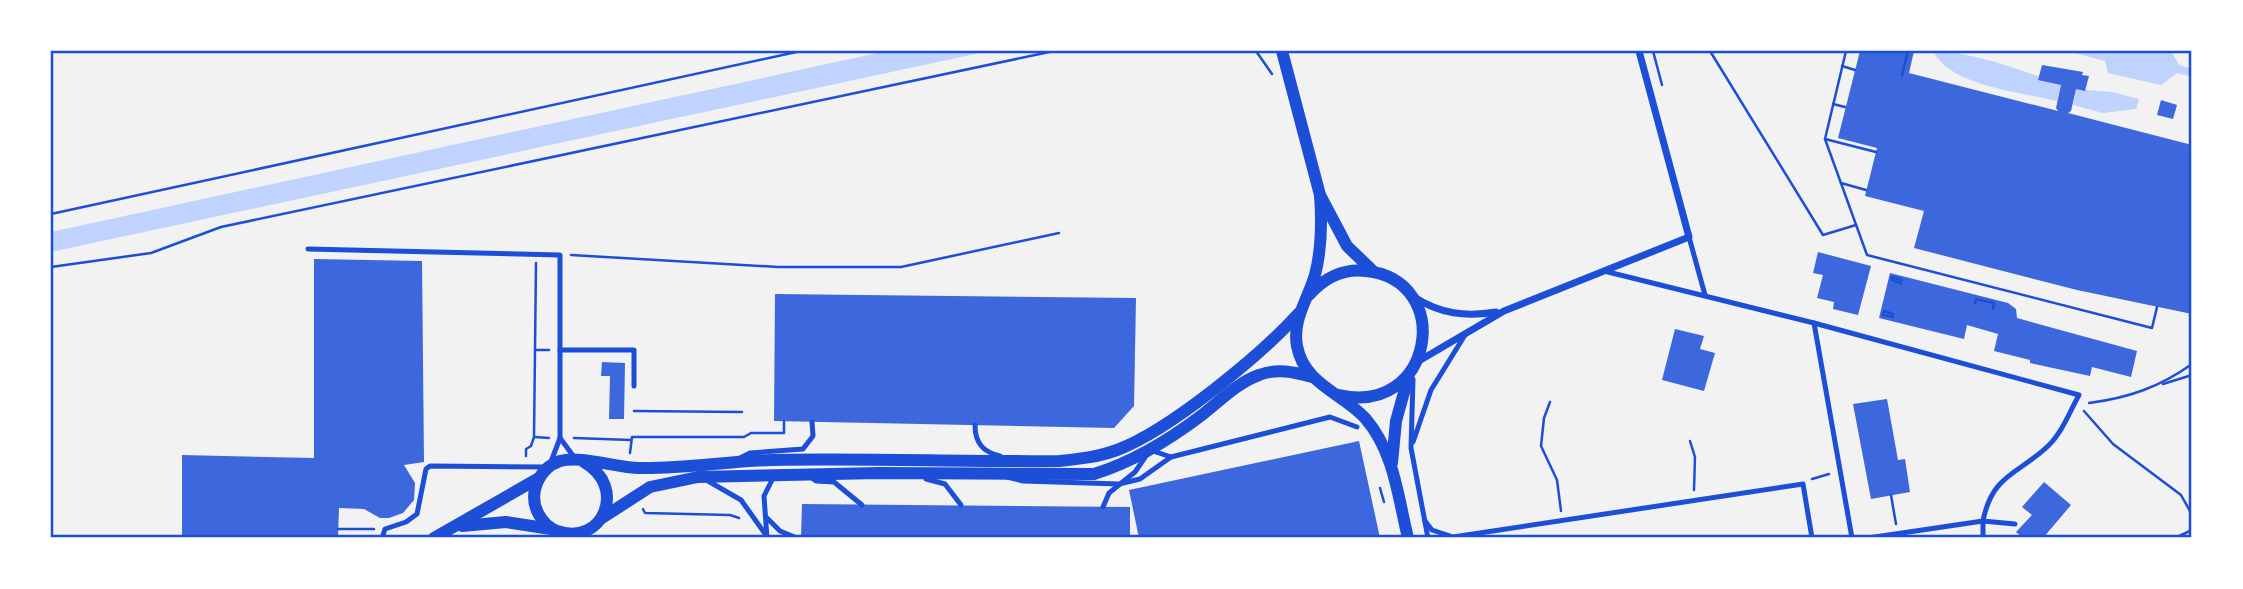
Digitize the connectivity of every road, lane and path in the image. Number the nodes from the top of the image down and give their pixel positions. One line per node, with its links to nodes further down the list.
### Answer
1 (801, 51): 20 (path)
2 (1054, 51): 27 (path)
3 (1282, 51): 19 (street)
4 (1639, 51): 23 (street)
5 (1653, 51): 12 (path)
6 (1710, 51): 21 (path)
7 (1846, 51): 9 (path)
8 (1908, 51): 11 (path)
9 (1842, 66): 10 (path); 13 (path)
10 (1855, 70)
11 (1902, 75)
12 (1663, 89)
13 (1833, 104): 14 (path); 15 (path)
14 (1845, 107)
15 (1825, 139): 16 (path); 17 (path)
16 (1876, 152)
17 (1841, 183): 18 (path); 21 (path)
18 (1866, 190)
19 (1320, 195): 29 (street); 32 (street)
20 (51, 214)
21 (1856, 225): 34 (path)
22 (1059, 233): 26 (path)
23 (1689, 237): 28 (street); 31 (lane)
24 (308, 249): 25 (lane)
25 (536, 254): 26 (lane); 40 (path)
26 (560, 255): 42 (lane)
27 (51, 267)
28 (1604, 271): 31 (lane); 36 (street)
29 (1375, 272): 30 (street); 32 (street)
30 (1409, 293): 36 (street); 43 (street)
31 (1705, 295): 38 (lane)
32 (1307, 298): 37 (street)
33 (1975, 303): 35 (path)
34 (2157, 307)
35 (1993, 309)
36 (1504, 311): 39 (street)
37 (1299, 313): 45 (street); 67 (street)
38 (1814, 323): 50 (lane); 72 (lane)
39 (1468, 330): 43 (street); 62 (lane)
40 (535, 350): 41 (path); 57 (path)
41 (552, 350)
42 (560, 350): 46 (lane); 59 (lane)
43 (1413, 369): 48 (street); 62 (lane); 71 (street)
44 (2192, 375): 47 (path)
45 (1312, 377): 48 (street); 63 (street)
46 (634, 386)
47 (2157, 386)
48 (1327, 389): 71 (street)
49 (1550, 402): 92 (path)
50 (2076, 402): 93 (lane); 99 (path)
51 (634, 411): 52 (path)
52 (742, 412)
53 (784, 421): 60 (path)
54 (812, 422): 68 (lane)
55 (975, 425): 67 (lane)
56 (1357, 427): 64 (lane)
57 (534, 438): 58 (path); 69 (path)
58 (550, 438)
59 (564, 438): 60 (path); 66 (lane); 70 (lane)
60 (632, 440): 65 (path)
61 (1690, 441): 84 (path)
62 (1411, 448): 91 (lane)
63 (1150, 450): 64 (lane); 76 (street); 80 (lane)
64 (1171, 457): 80 (lane)
65 (629, 460)
66 (580, 461): 68 (street); 70 (street); 90 (street)
67 (1059, 461): 68 (street)
68 (729, 462)
69 (526, 466): 70 (lane); 98 (lane)
70 (550, 467): 78 (street)
71 (1392, 467): 108 (street)
72 (1841, 472): 81 (path); 112 (lane)
73 (878, 473): 75 (street); 76 (street); 86 (lane)
74 (780, 474): 75 (street); 77 (street); 88 (lane)
75 (807, 474): 85 (lane)
76 (1003, 475): 80 (lane)
77 (698, 477): 90 (street); 104 (lane)
78 (539, 478): 96 (street); 100 (street)
79 (1378, 478): 89 (path)
80 (1119, 484): 87 (lane)
81 (1803, 484): 84 (lane); 111 (lane)
82 (1891, 495): 102 (path)
83 (638, 500): 94 (path)
84 (1695, 501): 92 (lane)
85 (862, 505)
86 (961, 505)
87 (1103, 507)
88 (764, 514): 104 (lane); 107 (lane)
89 (1387, 514)
90 (599, 521): 103 (street)
91 (1424, 521): 101 (lane); 109 (lane)
92 (1563, 521): 101 (lane)
93 (1983, 521): 95 (lane); 102 (lane); 114 (lane)
94 (743, 523)
95 (2015, 524)
96 (452, 528): 100 (street); 106 (street)
97 (338, 529): 98 (path)
98 (386, 529): 105 (lane)
99 (2192, 529): 115 (path)
100 (556, 530): 103 (street)
101 (1499, 531): 110 (lane)
102 (1898, 534): 113 (lane)
103 (577, 536)
104 (765, 537)
105 (382, 538)
106 (435, 538)
107 (797, 538)
108 (1408, 538)
109 (1428, 538)
110 (1501, 538)
111 (1812, 538)
112 (1852, 538)
113 (1868, 538)
114 (1983, 538)
115 (2175, 538)

